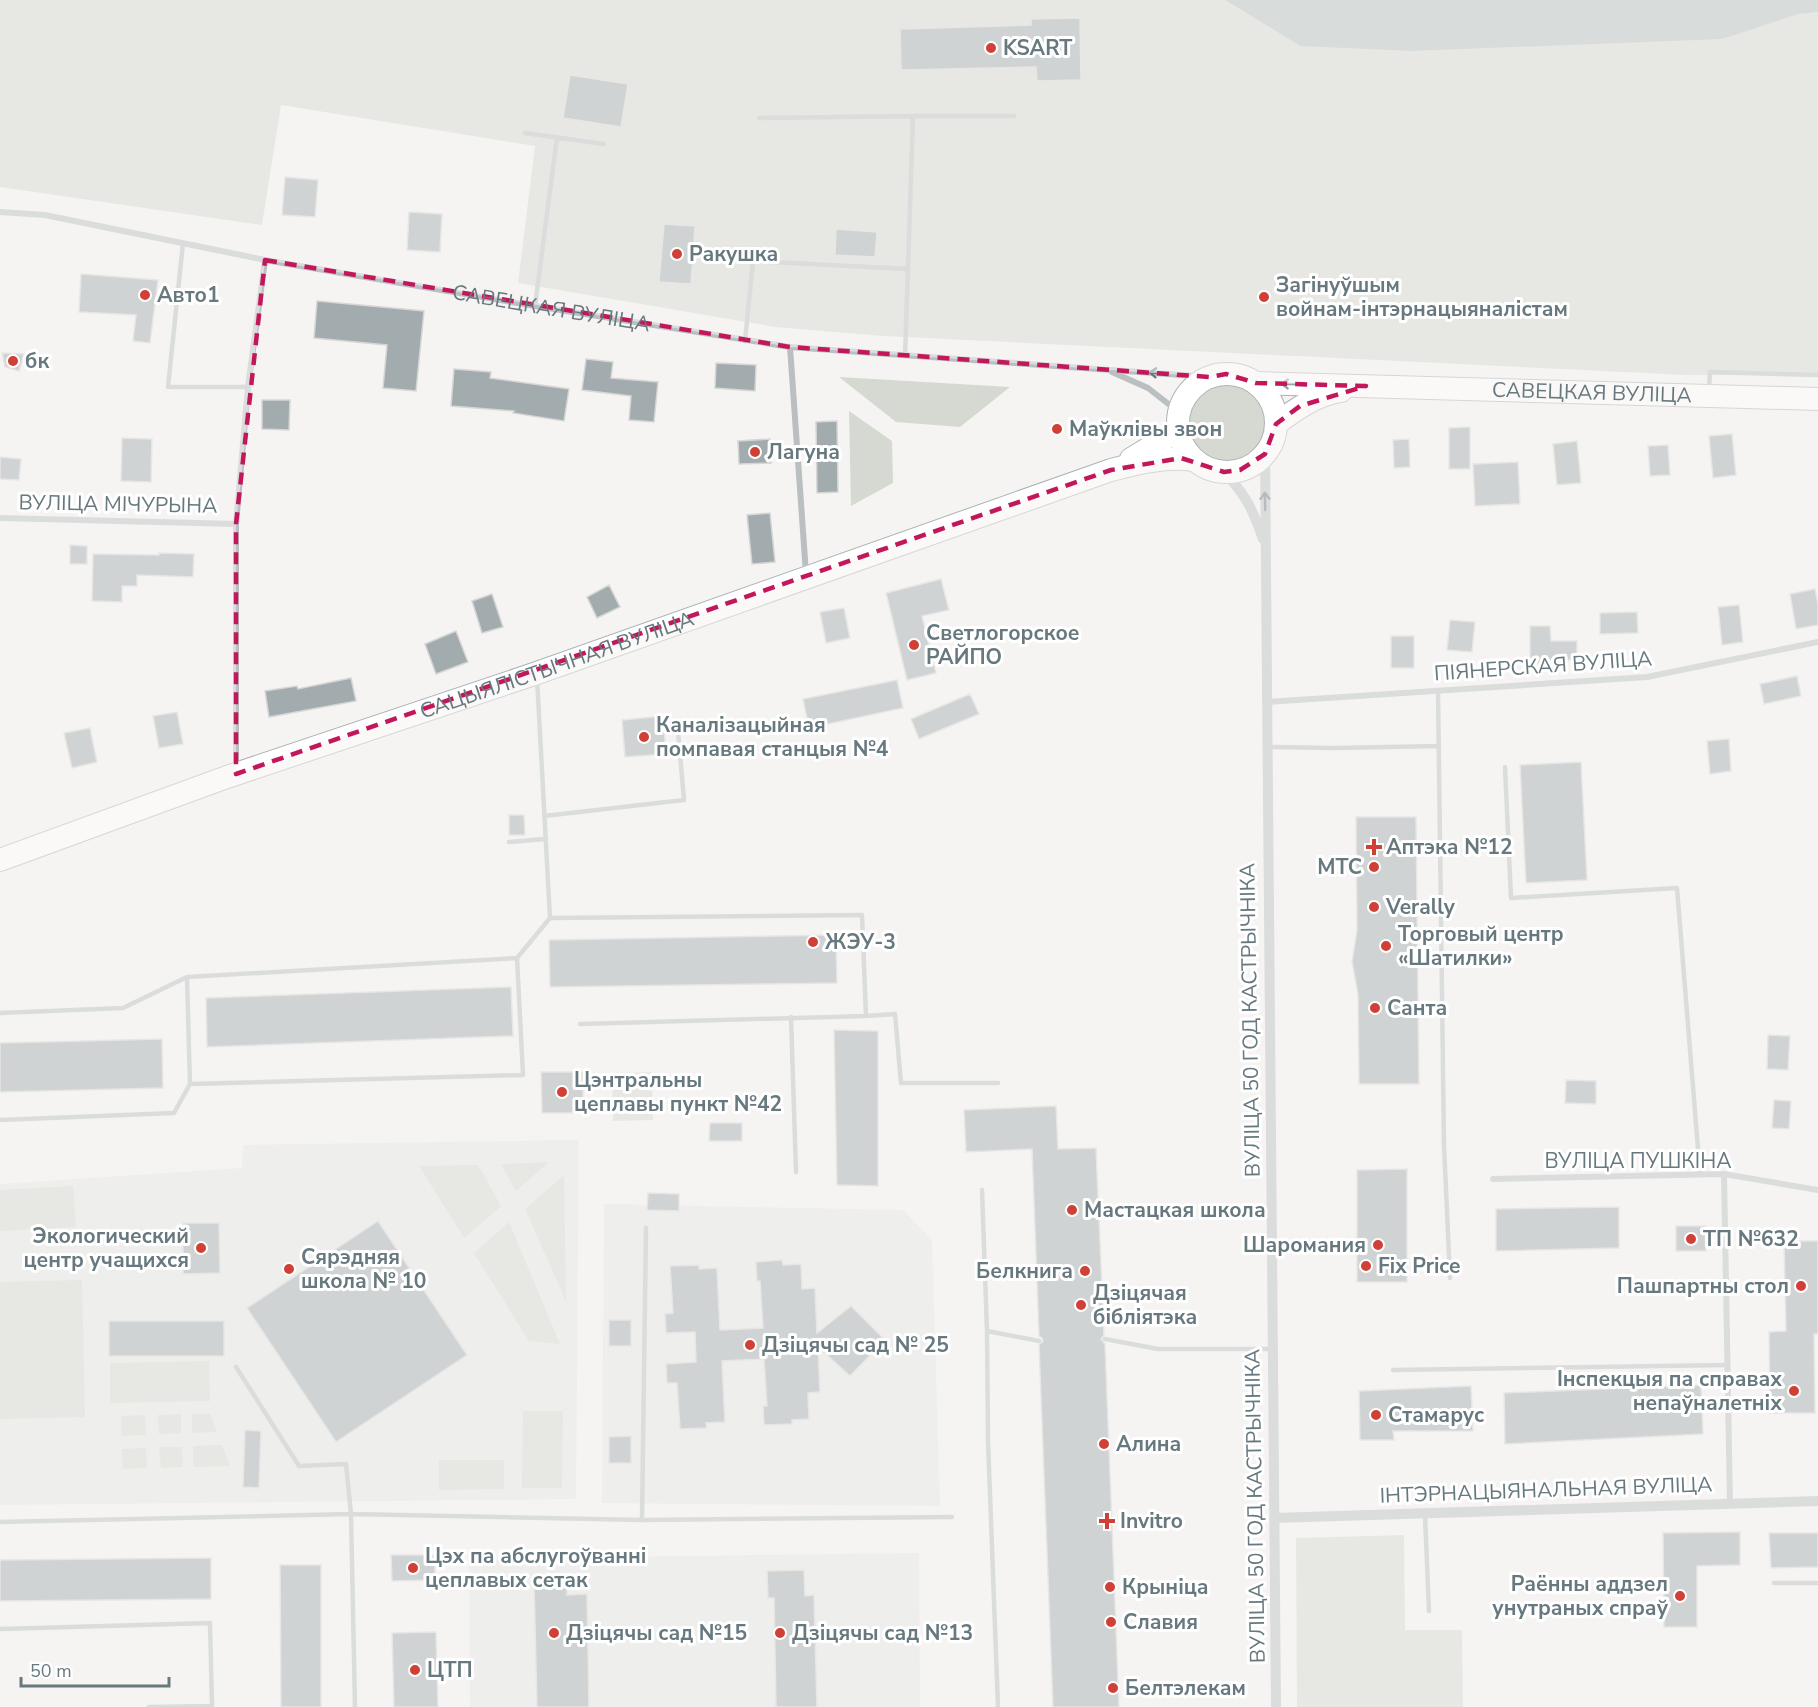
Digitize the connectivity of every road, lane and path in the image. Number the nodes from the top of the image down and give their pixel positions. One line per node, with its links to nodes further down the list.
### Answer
1 (914, 116): 2 (lane); 3 (lane); 10 (lane)
2 (1014, 116)
3 (759, 118)
4 (525, 133): 5 (lane)
5 (557, 137): 6 (lane); 11 (lane)
6 (604, 144)
7 (0, 212): 8 (street, САВЕЦКАЯ ВУЛІЦА)
8 (183, 243): 9 (street, САВЕЦКАЯ ВУЛІЦА); 20 (lane)
9 (265, 260): 11 (street, САВЕЦКАЯ ВУЛІЦА); 20 (street)
10 (908, 269): 12 (lane); 14 (lane)
11 (535, 306): 12 (street, САВЕЦКАЯ ВУЛІЦА)
12 (745, 340): 13 (street, САВЕЦКАЯ ВУЛІЦА)
13 (790, 347): 14 (street, САВЕЦКАЯ ВУЛІЦА); 32 (street)
14 (905, 356): 15 (street, САВЕЦКАЯ ВУЛІЦА)
15 (1106, 370): 17 (street, САВЕЦКАЯ ВУЛІЦА, one-way to 15); 23 (street, САВЕЦКАЯ ВУЛІЦА)
16 (1818, 375): 21 (lane)
17 (1210, 377): 18 (main road); 23 (main road)
18 (1256, 383): 19 (main road, САВЕЦКАЯ ВУЛІЦА, one-way to 18); 24 (main road)
19 (1366, 386): 21 (main road, САВЕЦКАЯ ВУЛІЦА); 24 (main road, САВЕЦКАЯ ВУЛІЦА)
20 (248, 387): 30 (street)
21 (1709, 395): 22 (main road, САВЕЦКАЯ ВУЛІЦА)
22 (1818, 399)
23 (1179, 422): 26 (main road); 27 (main road, САЦЫЯЛІСТЫЧНАЯ ВУЛІЦА)
24 (1276, 424): 25 (main road)
25 (1265, 454): 28 (main road); 31 (street, ВУЛІЦА 50 ГОД КАСТРЫЧНІКА, one-way to 25)
26 (1194, 460): 27 (main road, САЦЫЯЛІСТЫЧНАЯ ВУЛІЦА); 28 (main road)
27 (1111, 470): 32 (main road, САЦЫЯЛІСТЫЧНАЯ ВУЛІЦА)
28 (1224, 472): 31 (street, ВУЛІЦА 50 ГОД КАСТРЫЧНІКА)
29 (0, 518): 30 (street, ВУЛІЦА МІЧУРЫНА)
30 (236, 524): 41 (street)
31 (1266, 548): 36 (street, ВУЛІЦА 50 ГОД КАСТРЫЧНІКА)
32 (806, 578): 34 (main road, САЦЫЯЛІСТЫЧНАЯ ВУЛІЦА)
33 (1818, 642): 35 (street, ПІЯНЕРСКАЯ ВУЛІЦА)
34 (537, 673): 41 (main road, САЦЫЯЛІСТЫЧНАЯ ВУЛІЦА); 42 (lane)
35 (1438, 691): 36 (street, ПІЯНЕРСКАЯ ВУЛІЦА); 38 (lane)
36 (1267, 702): 39 (street, ВУЛІЦА 50 ГОД КАСТРЫЧНІКА)
37 (677, 720): 42 (lane)
38 (1438, 746): 39 (lane); 63 (lane)
39 (1267, 747): 67 (street, ВУЛІЦА 50 ГОД КАСТРЫЧНІКА)
40 (1505, 767): 57 (lane)
41 (236, 774): 45 (main road, САЦЫЯЛІСТЫЧНАЯ ВУЛІЦА)
42 (544, 816): 43 (lane)
43 (545, 839): 44 (lane); 46 (lane)
44 (509, 842)
45 (0, 860)
46 (550, 918): 47 (lane); 50 (lane)
47 (517, 958): 48 (lane); 54 (lane)
48 (187, 977): 49 (lane); 54 (lane)
49 (0, 1013)
50 (866, 1016): 51 (lane); 53 (lane)
51 (790, 1017): 52 (lane); 56 (lane)
52 (580, 1024)
53 (998, 1083)
54 (190, 1084): 55 (lane)
55 (0, 1120)
56 (796, 1172)
57 (1700, 1174): 58 (street, ВУЛІЦА ПУШКІНА); 59 (street, ВУЛІЦА ПУШКІНА)
58 (1724, 1174): 61 (street, ВУЛІЦА ПУШКІНА); 68 (street)
59 (1493, 1179)
60 (982, 1190): 64 (lane)
61 (1818, 1190)
62 (646, 1227): 77 (lane)
63 (1450, 1278)
64 (987, 1331): 66 (lane); 85 (lane)
65 (1105, 1339): 67 (lane)
66 (1039, 1341)
67 (1273, 1349): 76 (street, ВУЛІЦА 50 ГОД КАСТРЫЧНІКА)
68 (1727, 1365): 70 (lane); 72 (street)
69 (236, 1367): 73 (lane)
70 (1393, 1370)
71 (1818, 1501): 72 (street, ІНТЭРНАЦЫЯНАЛЬНАЯ ВУЛІЦА)
72 (1730, 1504): 74 (street, ІНТЭРНАЦЫЯНАЛЬНАЯ ВУЛІЦА)
73 (351, 1514): 77 (lane); 78 (lane); 84 (lane)
74 (1424, 1514): 76 (street, ІНТЭРНАЦЫЯНАЛЬНАЯ ВУЛІЦА); 81 (lane)
75 (952, 1517): 77 (lane)
76 (1274, 1518): 86 (street, ВУЛІЦА 50 ГОД КАСТРЫЧНІКА)
77 (642, 1520)
78 (0, 1522)
79 (1818, 1582): 80 (lane)
80 (1774, 1583)
81 (1429, 1611)
82 (0, 1629): 83 (lane)
83 (149, 1707)
84 (355, 1707)
85 (998, 1707)
86 (1276, 1707)

